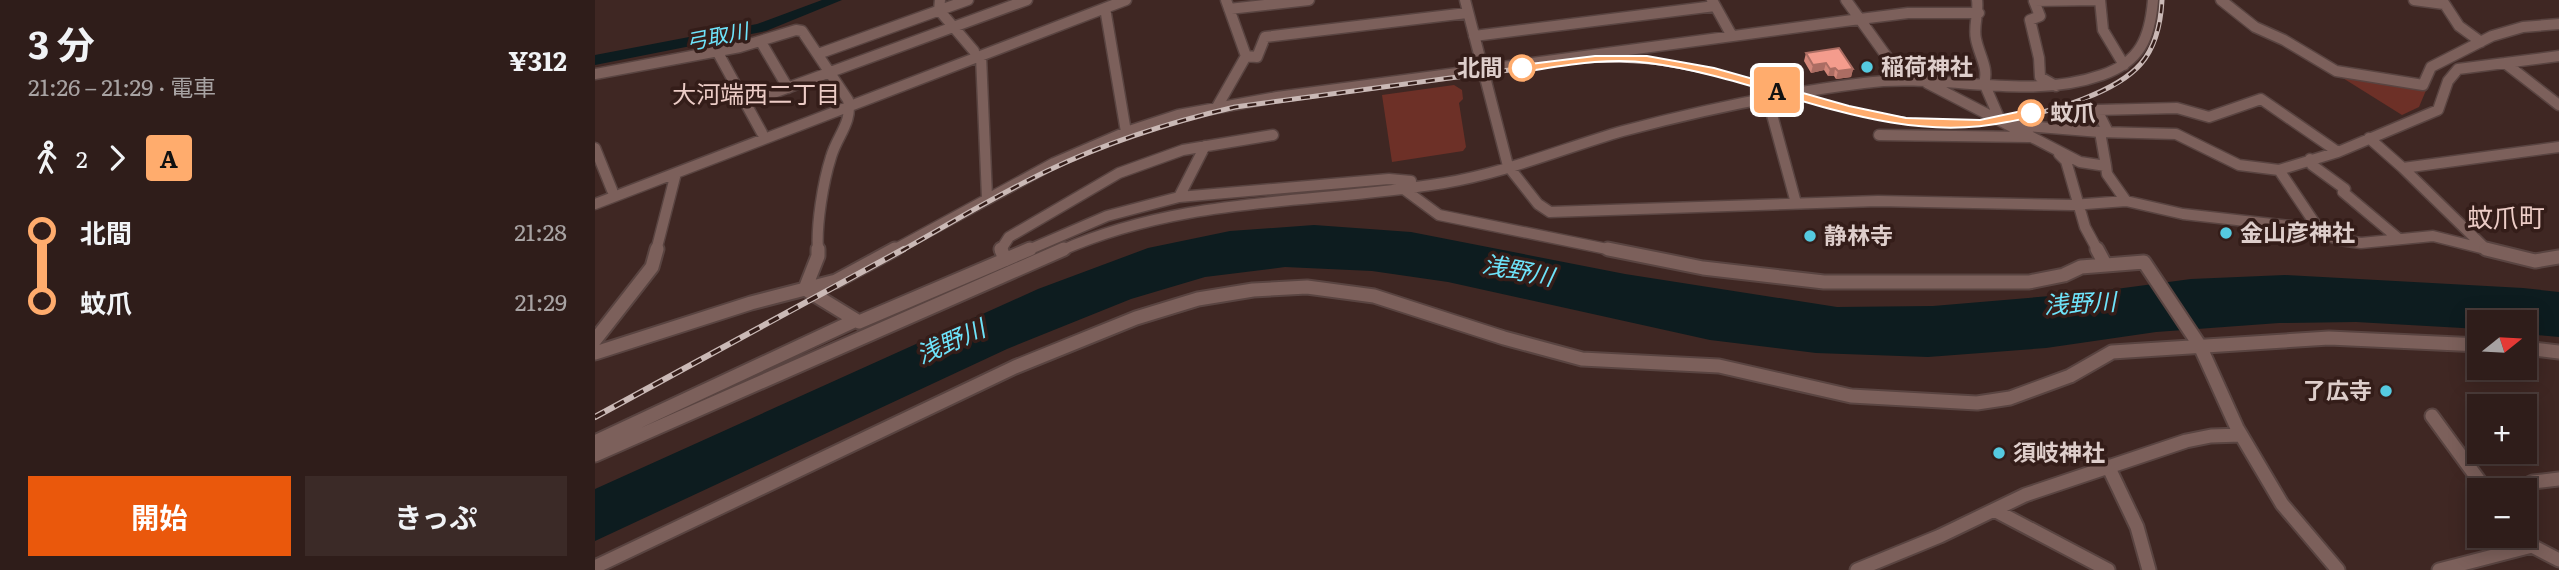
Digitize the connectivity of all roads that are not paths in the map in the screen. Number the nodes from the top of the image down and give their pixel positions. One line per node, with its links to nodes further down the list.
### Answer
1 (968, 0): 15 (street)
2 (1027, 0): 21 (street)
3 (1126, 0): 13 (street)
4 (1309, 0): 16 (street)
5 (1465, 0): 17 (street)
6 (1846, 0): 19 (street)
7 (1976, 0): 18 (street)
8 (2098, 0): 32 (street); 39 (street)
9 (2153, 0): 32 (street)
10 (2221, 0): 25 (street)
11 (2414, 0): 12 (street)
12 (2443, 2): 25 (street)
13 (1106, 3): 28 (street); 47 (street)
14 (1713, 3): 22 (street); 23 (street)
15 (940, 5): 21 (street); 27 (street)
16 (1227, 5): 29 (street)
17 (1467, 13): 22 (street); 29 (street)
18 (1979, 13): 19 (street); 38 (street)
19 (1860, 19): 23 (street); 36 (street)
20 (2559, 24): 25 (street)
21 (954, 28): 28 (street); 34 (street)
22 (1474, 36): 33 (street)
23 (1732, 36): 33 (street)
24 (761, 42): 26 (street); 27 (street); 40 (street)
25 (2481, 42)
26 (717, 51): 35 (street); 42 (street)
27 (818, 54): 34 (street)
28 (978, 54): 43 (street); 69 (street)
29 (1246, 56): 45 (street)
30 (2559, 56): 31 (street)
31 (2505, 63): 44 (street); 53 (street)
32 (2125, 65): 39 (street)
33 (1481, 69): 45 (street); 60 (street)
34 (831, 72): 40 (street); 43 (street)
35 (595, 74)
36 (1903, 79): 37 (street); 41 (street)
37 (1921, 80): 38 (street); 46 (street)
38 (1984, 83): 39 (street); 46 (street)
39 (2056, 86)
40 (788, 88): 42 (street)
41 (1768, 100): 60 (street); 72 (street)
42 (746, 103): 49 (street)
43 (849, 103): 49 (street); 64 (street); 82 (street)
44 (2559, 105)
45 (1217, 107): 47 (street)
46 (2003, 122): 48 (street); 52 (street)
47 (1126, 132): 69 (street)
48 (2104, 132): 57 (street); 61 (street); 63 (street)
49 (762, 133): 67 (street)
50 (1273, 135): 54 (street)
51 (1879, 135): 52 (street)
52 (2029, 137): 58 (street)
53 (2369, 138): 57 (street); 62 (street)
54 (1205, 146): 70 (street); 79 (street)
55 (2559, 147): 62 (street)
56 (595, 148): 67 (street)
57 (2338, 152): 59 (street)
58 (2059, 154): 61 (street); 74 (street)
59 (2310, 159): 63 (street); 76 (street)
60 (1508, 166): 65 (street); 72 (street)
61 (2106, 166): 71 (street)
62 (2403, 168): 77 (street)
63 (2279, 170): 75 (street)
64 (676, 173): 73 (street); 84 (street)
65 (1444, 183): 66 (street); 70 (street)
66 (1401, 187): 80 (street); 90 (street)
67 (611, 190): 68 (street)
68 (595, 196)
69 (987, 197): 82 (street)
70 (1179, 197): 79 (street)
71 (2126, 201): 74 (street); 75 (street)
72 (1795, 203): 74 (street)
73 (595, 204)
74 (2076, 204): 80 (street)
75 (2320, 231): 76 (street)
76 (2399, 239): 77 (street)
77 (2485, 248): 78 (street)
78 (2559, 257)
79 (1005, 260): 83 (street)
80 (2105, 264): 81 (street)
81 (2150, 271): 85 (street)
82 (805, 289): 83 (street); 89 (street)
83 (857, 321): 90 (street); 93 (street)
84 (595, 340)
85 (2198, 344): 86 (street); 92 (street); 103 (street)
86 (2467, 344)
87 (2537, 349): 88 (street)
88 (2559, 352)
89 (595, 353)
90 (709, 404): 94 (street)
91 (2432, 416): 96 (street)
92 (2241, 435): 95 (street); 107 (street)
93 (595, 442)
94 (595, 455)
95 (2108, 466): 99 (street); 106 (street)
96 (2477, 478)
97 (2559, 479): 98 (street)
98 (2537, 482)
99 (1996, 511): 104 (street); 105 (street)
100 (2537, 547): 102 (street)
101 (2507, 548): 108 (street)
102 (2558, 562)
103 (595, 566)
104 (1857, 570)
105 (2108, 570)
106 (2149, 570)
107 (2338, 570)
108 (2439, 570)

